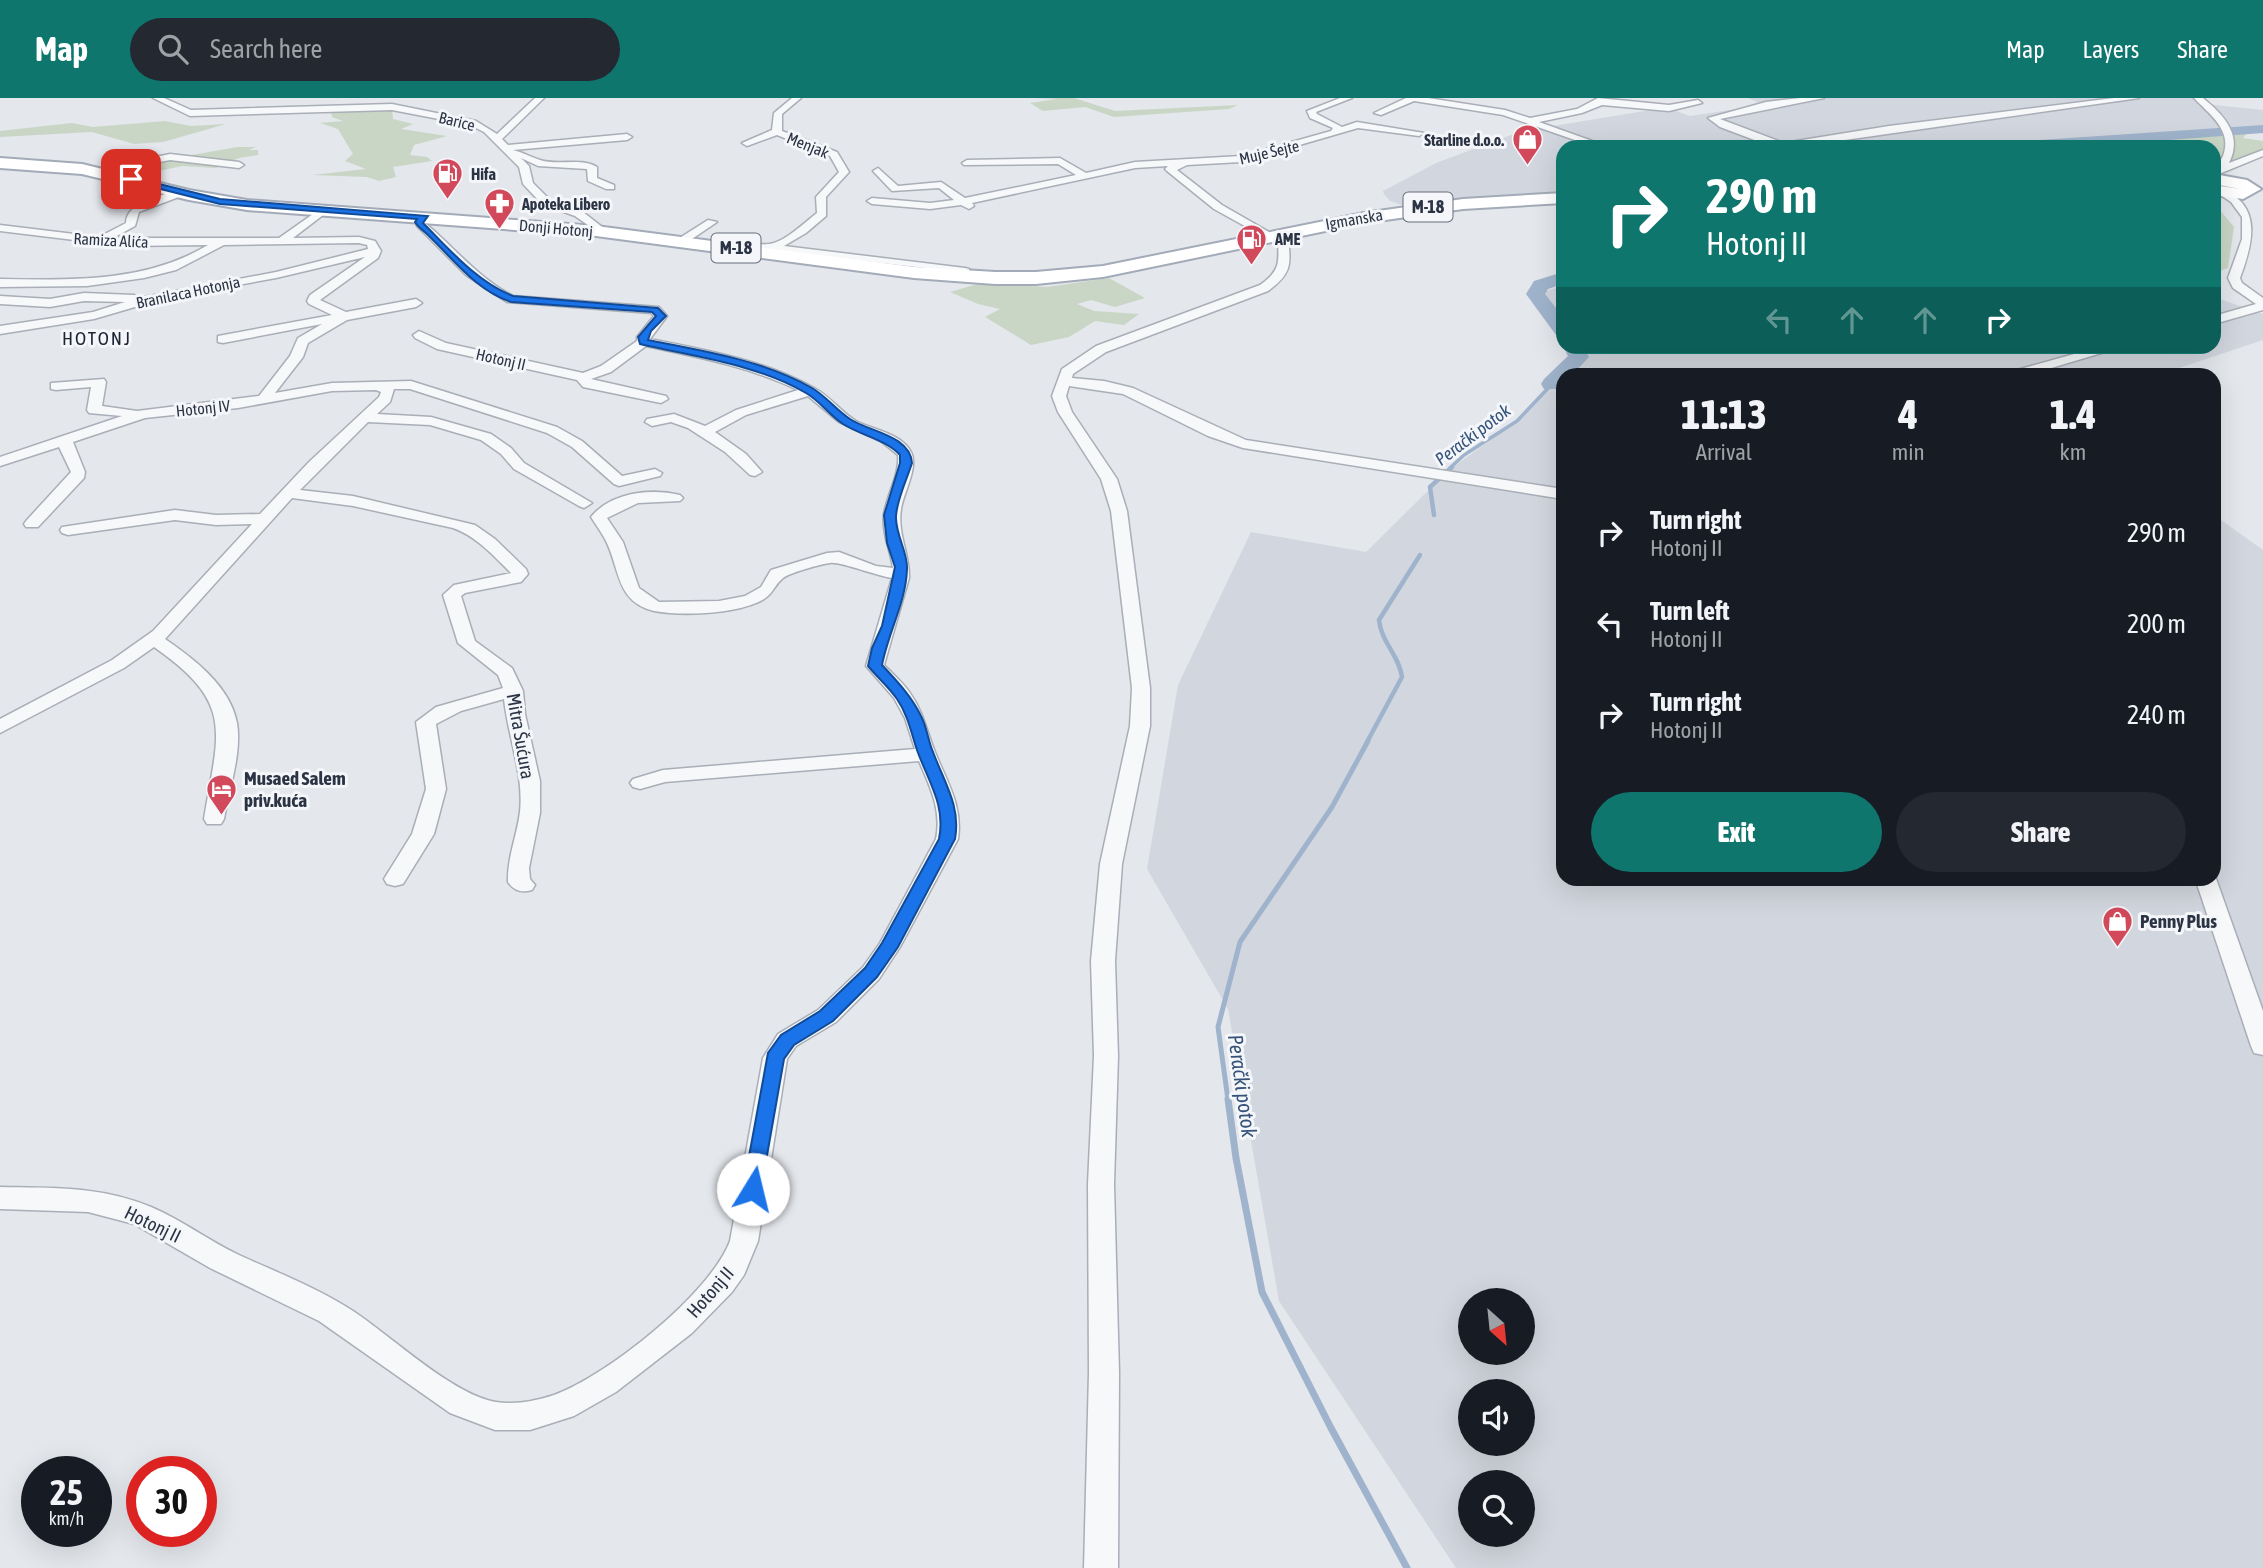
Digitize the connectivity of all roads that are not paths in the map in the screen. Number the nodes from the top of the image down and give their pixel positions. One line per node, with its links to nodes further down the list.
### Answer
1 (157, 98): 13 (street, Barice)
2 (268, 98): 13 (street, Barice)
3 (540, 98): 25 (street, Barice)
4 (797, 98): 17 (street, Menjak)
5 (1348, 98): 18 (street, Muje Šejte)
6 (1413, 98): 14 (street); 15 (street)
7 (1820, 98): 22 (street)
8 (2135, 98): 23 (street)
9 (2198, 98): 32 (street)
10 (1574, 100): 11 (street)
11 (1600, 102): 12 (street); 15 (street)
12 (1698, 103)
13 (247, 110): 25 (street, Barice)
14 (1378, 113)
15 (1532, 120): 21 (street)
16 (581, 132): 25 (street, Barice)
17 (777, 132): 24 (street, Menjak); 56 (street, Menjak)
18 (1335, 132): 19 (street); 27 (street, Muje Šejte)
19 (1419, 133)
20 (626, 137): 25 (street)
21 (1585, 140)
22 (1764, 140)
23 (1824, 140)
24 (747, 143)
25 (502, 145): 39 (street, Barice); 49 (street, Barice)
26 (2263, 153): 30 (street)
27 (1188, 161): 34 (street, Muje Šejte); 50 (street)
28 (0, 163): 36 (main road, Donji Hotonj / M-18)
29 (967, 163): 34 (street)
30 (2239, 163): 35 (street); 38 (street)
31 (239, 165): 36 (street)
32 (2221, 169)
33 (878, 170): 43 (street)
34 (1083, 175): 43 (street, Muje Šejte)
35 (2221, 176)
36 (131, 179): 40 (main road, Donji Hotonj / M-18)
37 (2221, 180): 38 (main road)
38 (2252, 185): 68 (street)
39 (610, 187)
40 (180, 193): 44 (main road, Donji Hotonj / M-18); 52 (street)
41 (1556, 199): 50 (main road, Igmanska / M-18)
42 (872, 201): 43 (street, Muje Šejte)
43 (963, 202): 45 (street)
44 (323, 210): 46 (main road, Donji Hotonj / M-18); 51 (street)
45 (978, 213)
46 (426, 218): 49 (main road, Donji Hotonj / M-18); 74 (street)
47 (712, 222): 54 (street)
48 (0, 228): 52 (street, Ramiza Alića)
49 (602, 232): 54 (main road, Donji Hotonj / M-18)
50 (1277, 235): 62 (main road, Igmanska / M-18); 78 (street)
51 (283, 240): 53 (street, Ramiza Alića); 57 (street, Ramiza Alića)
52 (99, 241): 53 (street, Ramiza Alića)
53 (223, 241): 60 (street, Ramiza Alića)
54 (682, 241): 55 (main road, Donji Hotonj / M-18)
55 (742, 248): 56 (street); 63 (main road, Donji Hotonj / M-18)
56 (772, 248): 62 (street)
57 (375, 251): 66 (street, Branilaca Hotonja); 69 (street)
58 (293, 253): 59 (street)
59 (256, 254)
60 (202, 256): 61 (street, Ramiza Alića); 64 (street, Ramiza Alića)
61 (222, 256)
62 (1146, 265): 63 (main road, Igmanska / M-18)
63 (982, 278)
64 (0, 283)
65 (0, 300): 66 (street)
66 (144, 300): 71 (street, Branilaca Hotonja)
67 (416, 303): 69 (street)
68 (2263, 305): 70 (street)
69 (344, 316): 73 (street); 83 (street)
70 (2221, 318)
71 (0, 330)
72 (419, 335): 77 (street, Hotonj II)
73 (223, 339)
74 (644, 342): 77 (street); 81 (street, Hotonj II)
75 (2097, 354): 76 (street)
76 (2057, 368)
77 (584, 377): 82 (street, Hotonj II)
78 (1063, 381): 93 (street); 111 (street)
79 (56, 386): 84 (street, Hotonj IV)
80 (379, 386): 83 (street); 85 (street); 91 (street)
81 (810, 391): 87 (street); 99 (street, Hotonj II)
82 (661, 399)
83 (263, 400): 84 (street, Hotonj IV)
84 (143, 414): 88 (street, Hotonj IV)
85 (363, 418): 92 (street); 95 (street)
86 (652, 422): 87 (street)
87 (703, 433): 90 (street)
88 (65, 439): 89 (street, Hotonj IV); 97 (street)
89 (0, 462)
90 (755, 472)
91 (655, 473)
92 (289, 492): 96 (street); 101 (street, Mitra Šućura)
93 (1556, 493)
94 (676, 498): 99 (street)
95 (584, 503)
96 (266, 519): 98 (street); 100 (street)
97 (32, 524)
98 (68, 530)
99 (900, 574): 103 (street, Hotonj II)
100 (154, 639): 102 (street); 105 (street)
101 (514, 691): 106 (street); 107 (street, Mitra Šućura)
102 (0, 727)
103 (926, 754): 104 (street); 110 (street, Hotonj II)
104 (640, 783)
105 (214, 819)
106 (395, 879)
107 (524, 885)
108 (2209, 886): 109 (street)
109 (2263, 1046)
110 (0, 1198)
111 (1101, 1568)

